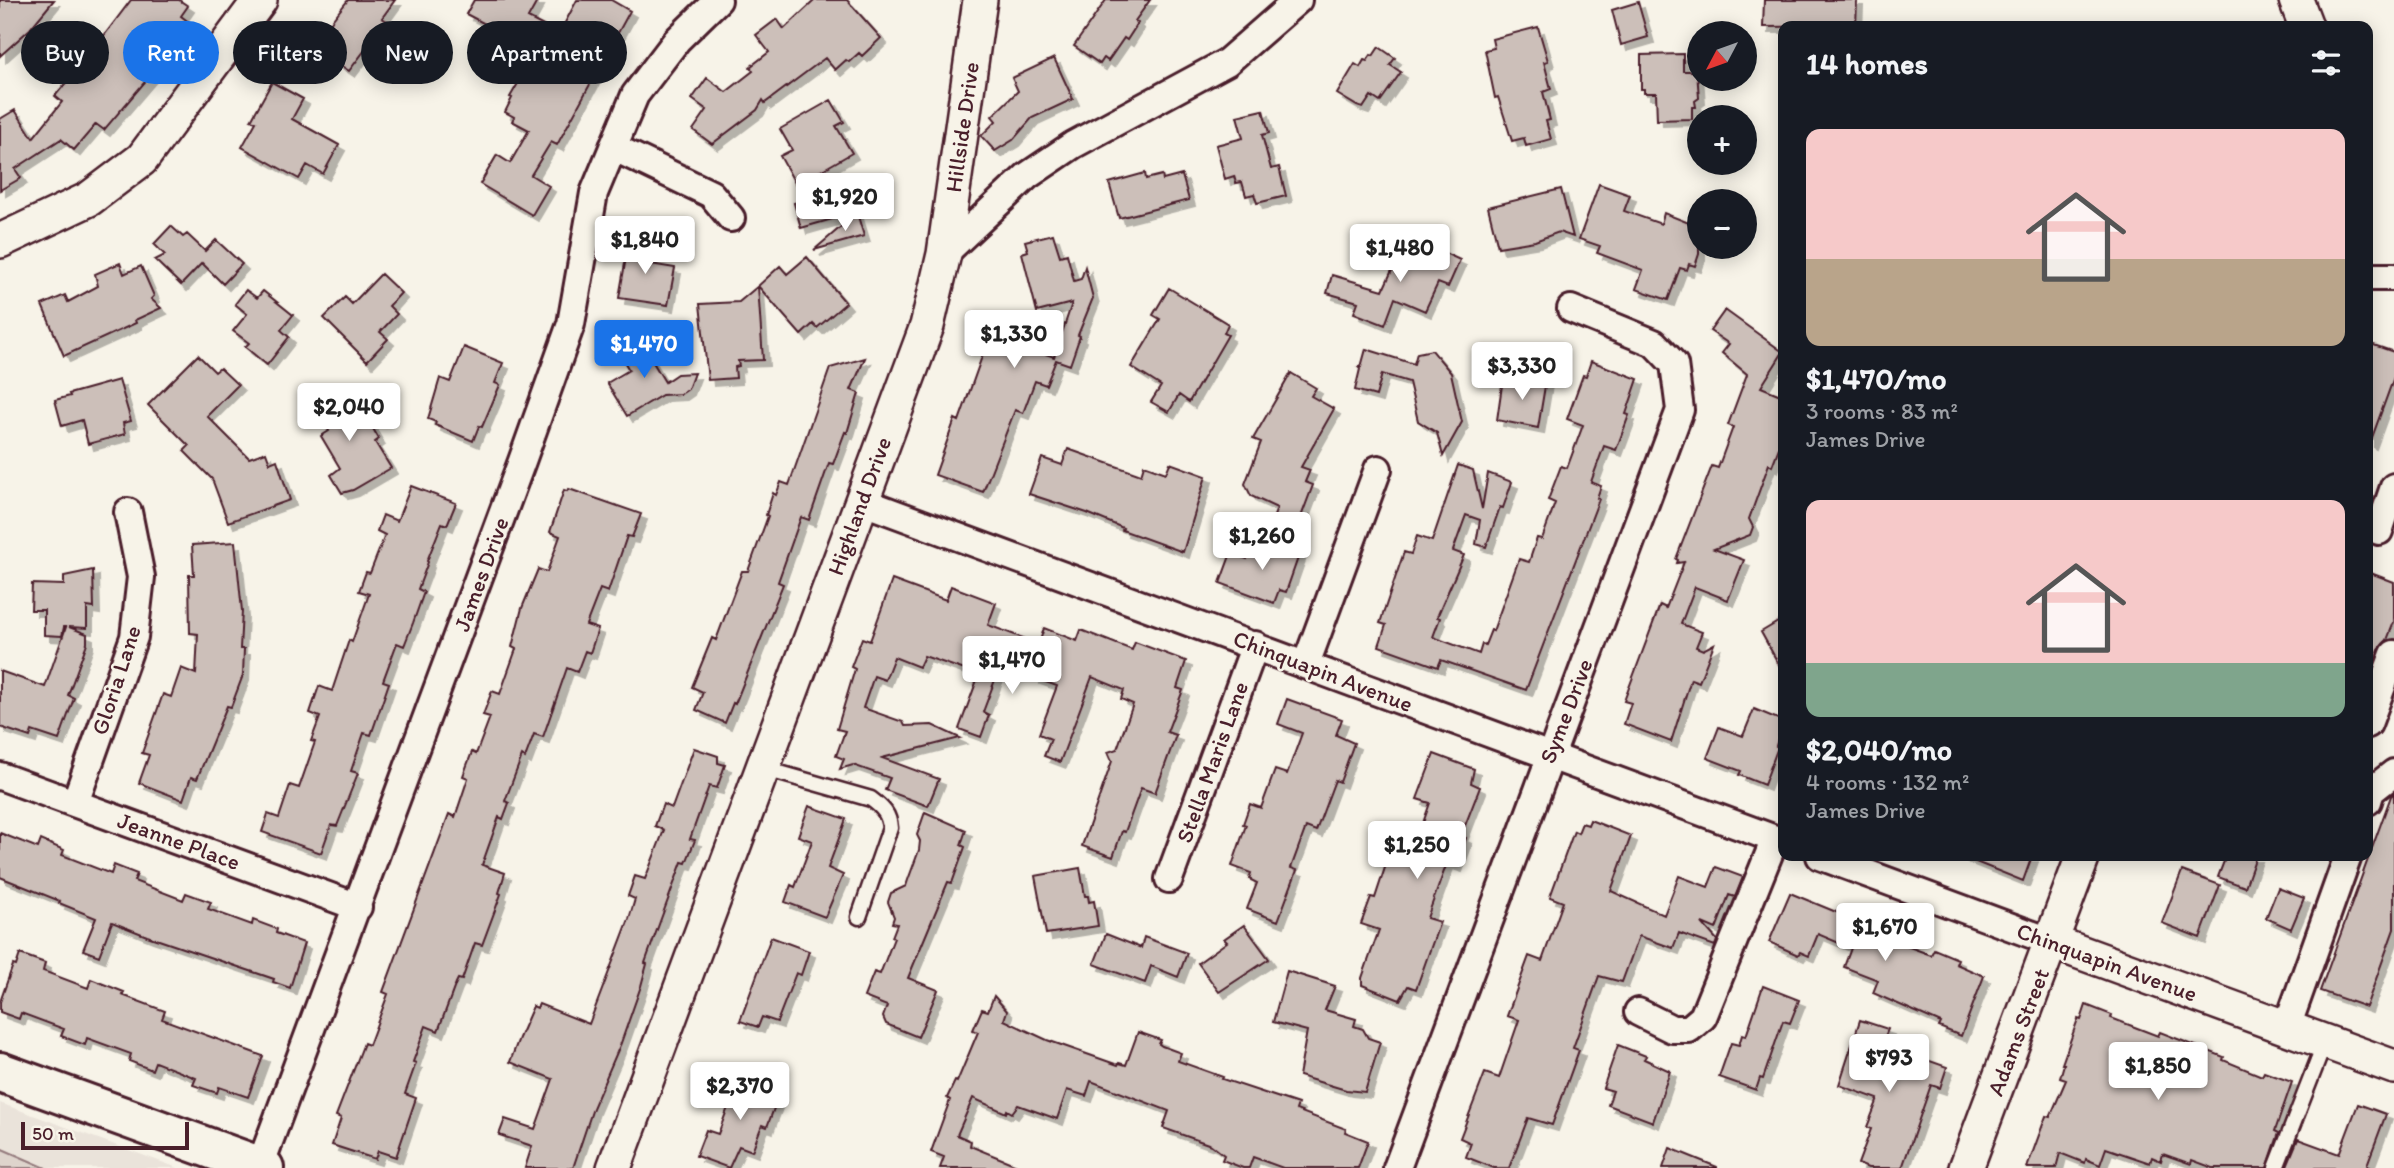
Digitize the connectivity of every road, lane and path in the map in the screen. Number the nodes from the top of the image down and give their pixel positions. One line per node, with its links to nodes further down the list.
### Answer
1 (260, 0): 9 (street)
2 (718, 0): 7 (street, James Drive)
3 (980, 0): 10 (street, Hillside Drive)
4 (1298, 0): 10 (street)
5 (2296, 0): 6 (street)
6 (2303, 21)
7 (613, 147): 8 (street); 36 (street, James Drive)
8 (731, 218)
9 (0, 242)
10 (944, 254): 16 (street, Highland Drive)
11 (2373, 277): 12 (street)
12 (2394, 277)
13 (1571, 309): 24 (street, Syme Drive)
14 (1378, 469): 21 (street)
15 (2394, 487): 18 (street)
16 (861, 501): 19 (street, Chinquapin Avenue); 25 (street, Highland Drive)
17 (128, 512): 29 (street, Gloria Lane)
18 (2380, 532)
19 (1255, 645): 21 (street, Chinquapin Avenue); 35 (street, Stella Maris Lane)
20 (2394, 654): 22 (street)
21 (1306, 664): 24 (street, Chinquapin Avenue)
22 (2389, 681): 23 (street)
23 (2373, 714)
24 (1549, 755): 30 (street, Chinquapin Avenue); 46 (street, Syme Drive)
25 (762, 768): 37 (lane); 45 (street, Highland Drive)
26 (2394, 773): 28 (street)
27 (0, 776): 29 (street, Jeanne Place)
28 (2373, 789)
29 (75, 803): 36 (street, Jeanne Place)
30 (1778, 840)
31 (1778, 842): 39 (street)
32 (1833, 861): 38 (street, Chinquapin Avenue)
33 (2081, 861): 38 (street, Adams Street)
34 (2346, 861): 40 (street)
35 (1169, 879)
36 (358, 907): 44 (street, James Drive)
37 (859, 917)
38 (2052, 942): 40 (street, Chinquapin Avenue); 47 (street, Adams Street)
39 (1638, 1012)
40 (2287, 1027): 41 (street, Chinquapin Avenue)
41 (2326, 1041): 42 (street, Chinquapin Avenue); 48 (lane)
42 (2394, 1067)
43 (0, 1072): 44 (main road)
44 (262, 1167)
45 (614, 1168)
46 (1397, 1168)
47 (1966, 1168)
48 (2276, 1168)

